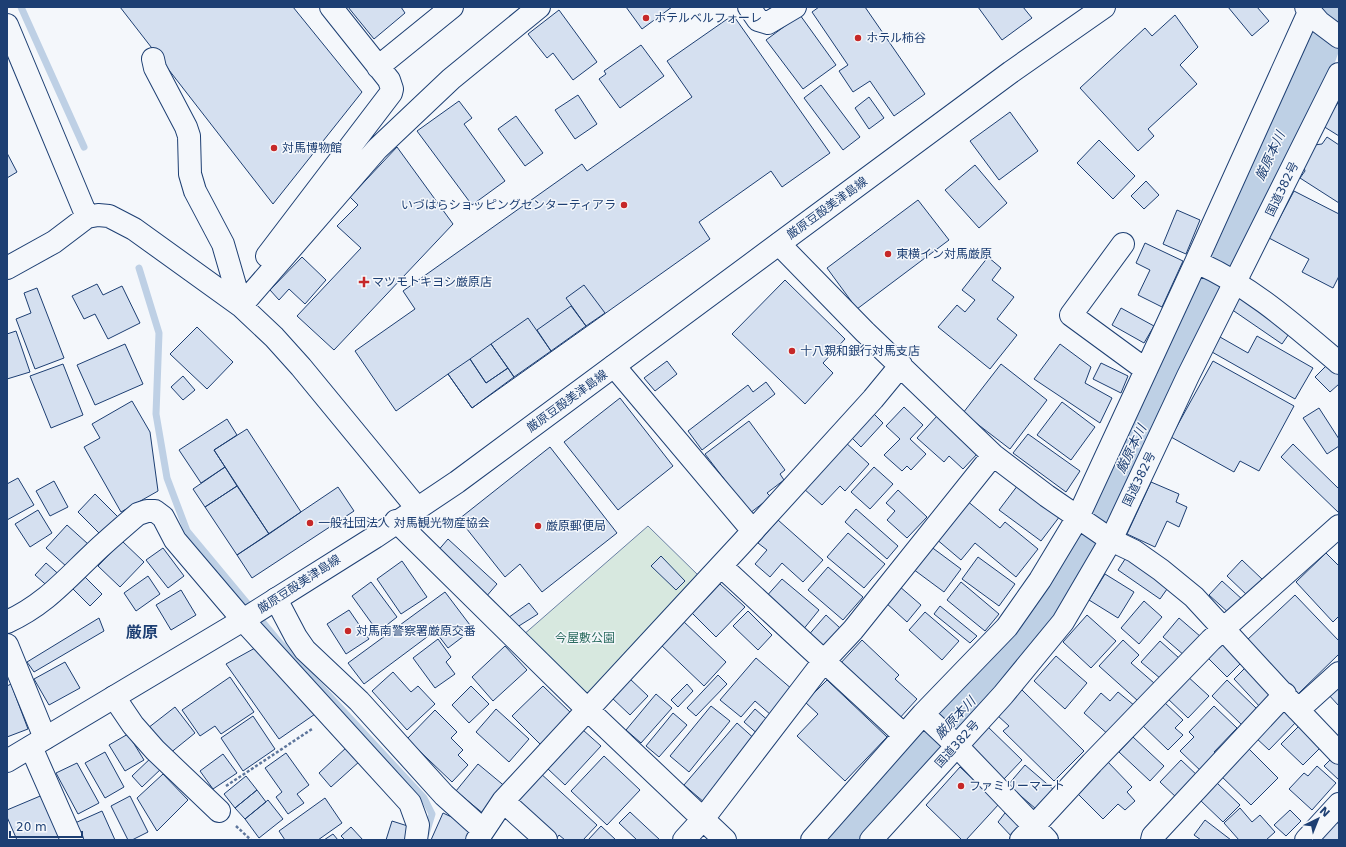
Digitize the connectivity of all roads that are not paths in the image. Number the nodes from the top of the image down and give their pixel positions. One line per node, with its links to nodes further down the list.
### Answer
1 (331, 7): 11 (main road)
2 (452, 7): 11 (main road)
3 (539, 7): 19 (main road)
4 (749, 7): 5 (main road)
5 (795, 7)
6 (1104, 7): 14 (main road, 厳原豆酘美津島線)
7 (1311, 14): 9 (main road); 16 (main road)
8 (7, 25): 13 (main road)
9 (1339, 37)
10 (153, 59): 19 (main road)
11 (378, 67): 19 (main road)
12 (1339, 74): 18 (main road, 国道382号)
13 (87, 217): 17 (main road); 19 (main road)
14 (779, 244): 21 (main road); 22 (main road, 厳原豆酘美津島線)
15 (1123, 244): 23 (main road)
16 (1199, 264): 18 (main road); 23 (main road)
17 (7, 268)
18 (1233, 280): 20 (main road); 30 (main road, 国道382号)
19 (241, 306): 25 (main road)
20 (1339, 363)
21 (901, 365): 24 (main road); 29 (main road)
22 (614, 366): 25 (main road, 厳原豆酘美津島線); 29 (main road)
23 (1146, 370): 26 (main road)
24 (993, 455): 26 (main road); 37 (main road)
25 (417, 508): 27 (main road, 厳原豆酘美津島線)
26 (1082, 519): 30 (main road); 43 (main road)
27 (396, 521): 32 (main road, 厳原豆酘美津島線); 42 (main road)
28 (1339, 526): 35 (main road)
29 (753, 530): 31 (main road)
30 (1108, 537): 35 (main road); 46 (main road, 国道382号)
31 (721, 566): 37 (main road); 42 (main road)
32 (271, 602): 33 (main road, 厳原豆酘美津島線); 39 (main road)
33 (245, 619): 34 (main road); 39 (main road); 40 (main road, 厳原豆酘美津島線)
34 (7, 622)
35 (1225, 628): 41 (main road); 56 (main road)
36 (7, 644): 45 (main road)
37 (824, 662): 44 (main road); 54 (main road)
38 (1339, 673): 41 (main road)
39 (322, 686): 49 (main road); 53 (main road)
40 (114, 697): 45 (main road, 厳原豆酘美津島線); 52 (main road)
41 (1292, 702): 47 (main road); 64 (main road)
42 (587, 709): 50 (main road); 54 (main road)
43 (926, 717): 44 (main road); 46 (main road)
44 (904, 735): 62 (main road)
45 (38, 743): 48 (main road, 厳原豆酘美津島線); 57 (main road)
46 (954, 743): 56 (main road); 63 (main road, 国道382号)
47 (1339, 753)
48 (7, 761)
49 (441, 797): 53 (main road); 55 (main road)
50 (503, 801): 55 (main road); 59 (main road)
51 (1339, 804): 65 (main road)
52 (212, 805)
53 (417, 811): 58 (main road)
54 (703, 819): 60 (main road); 61 (main road)
55 (480, 835)
56 (1034, 835)
57 (72, 840)
58 (416, 840)
59 (546, 840)
60 (684, 840)
61 (725, 840)
62 (812, 840)
63 (871, 840)
64 (1152, 840)
65 (1306, 840)

